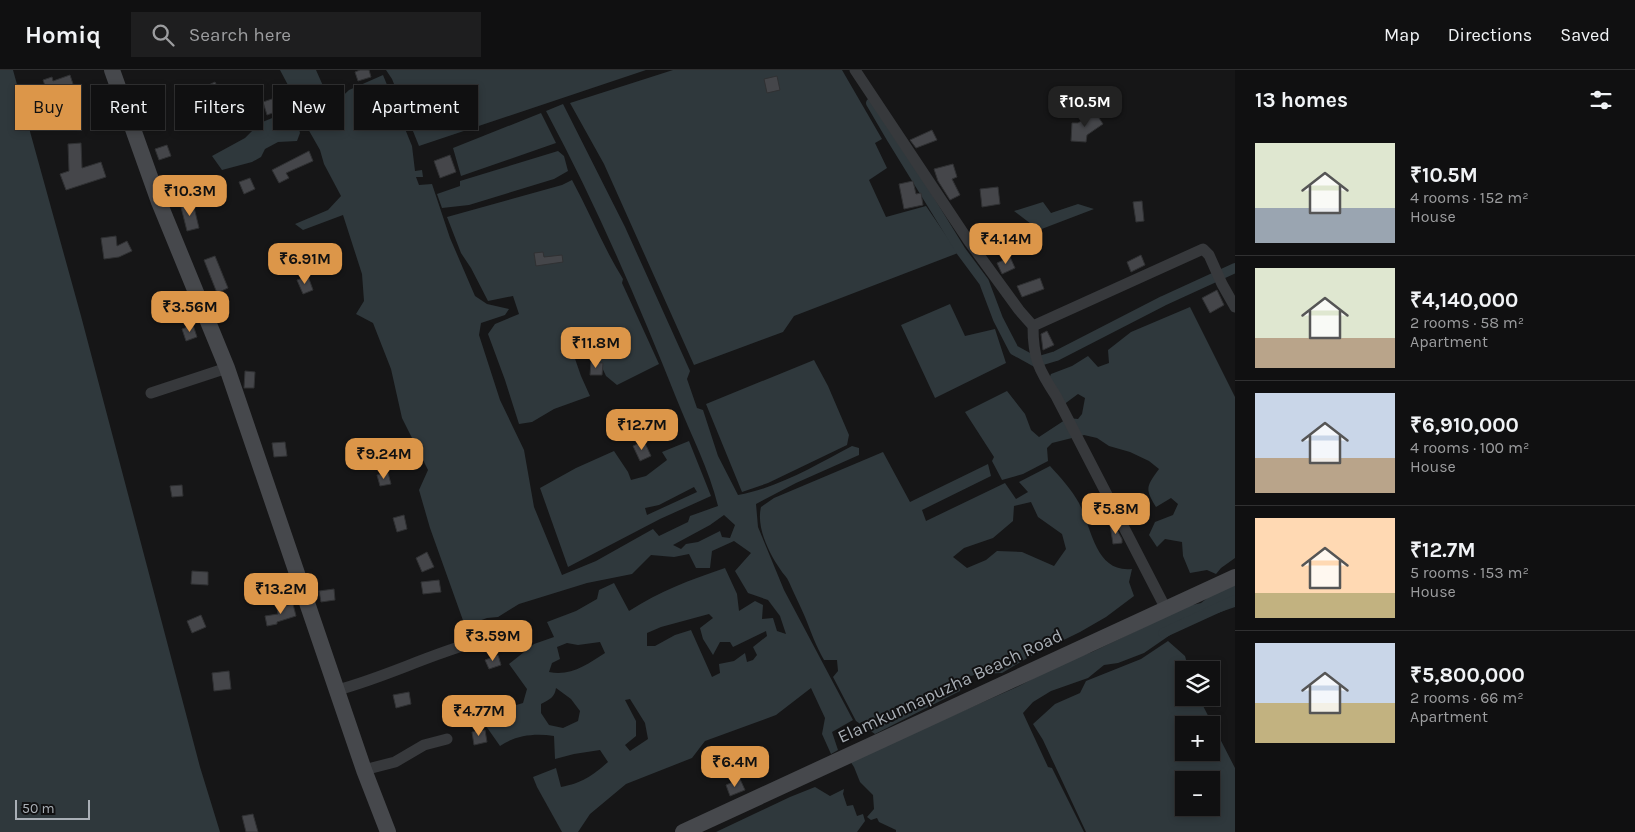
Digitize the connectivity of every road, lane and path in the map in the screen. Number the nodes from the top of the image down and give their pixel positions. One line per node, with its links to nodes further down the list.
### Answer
1 (112, 70): 5 (main road)
2 (855, 70): 4 (street)
3 (1235, 307): 4 (street)
4 (1033, 326): 8 (street)
5 (227, 368): 6 (street); 10 (main road)
6 (151, 393)
7 (1235, 577): 8 (main road, Elamkunnapuzha Beach Road)
8 (1166, 609): 14 (main road, Elamkunnapuzha Beach Road)
9 (459, 648): 10 (street)
10 (337, 690): 12 (main road)
11 (447, 739): 12 (street)
12 (364, 770): 13 (main road)
13 (388, 832)
14 (683, 832)

